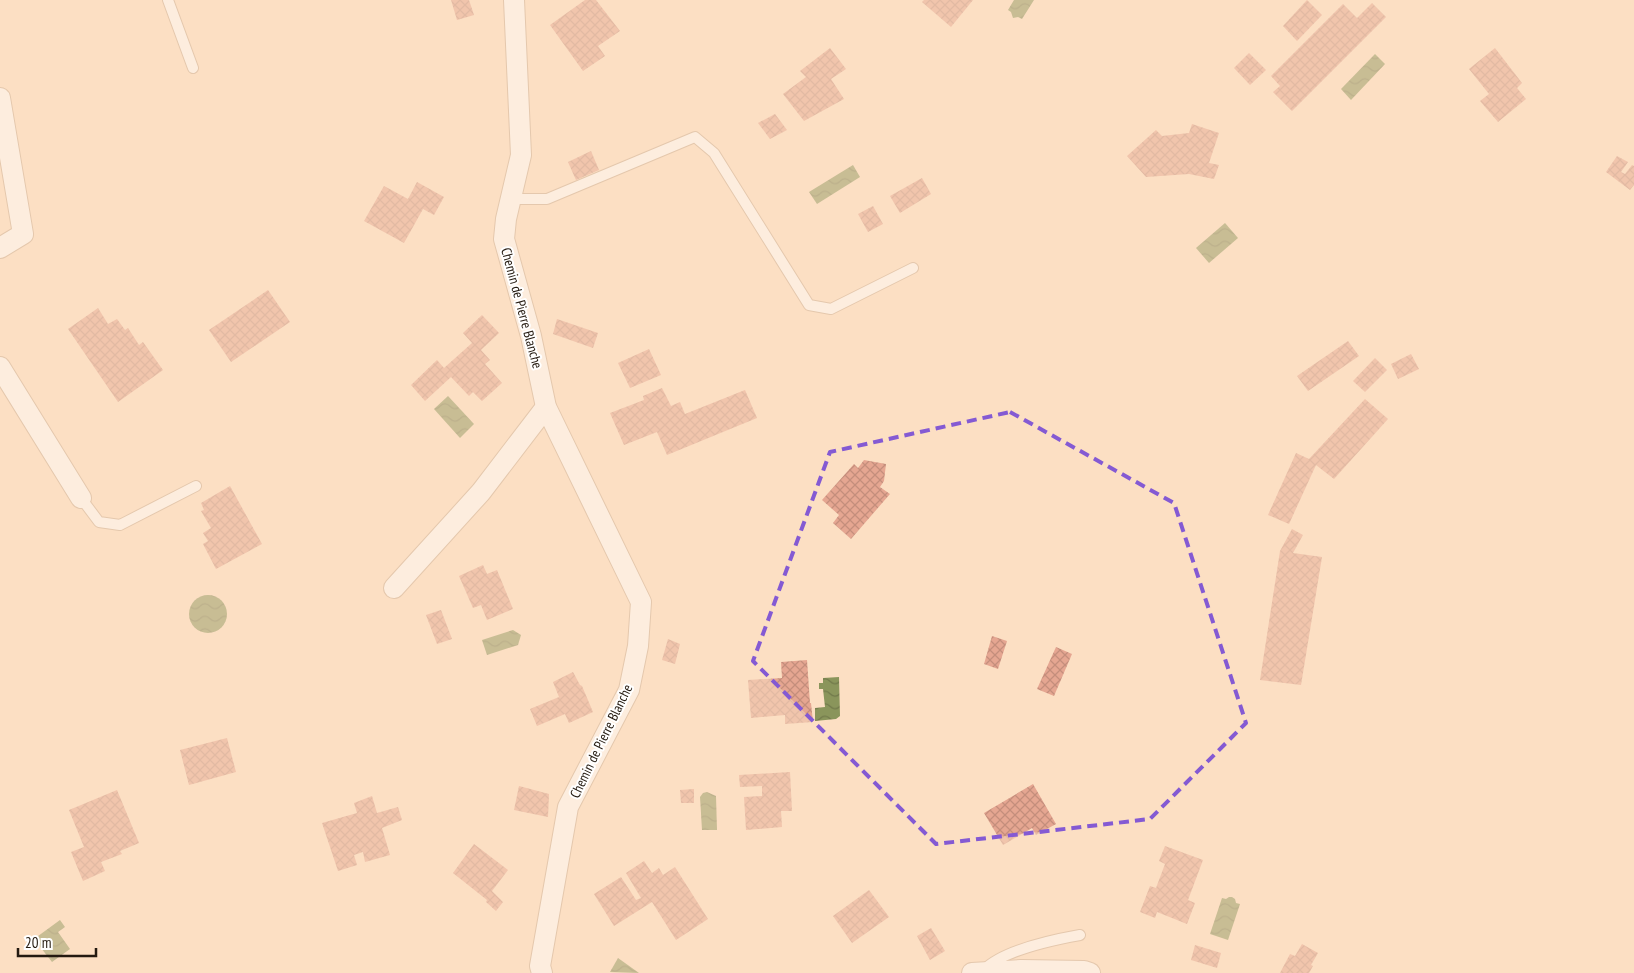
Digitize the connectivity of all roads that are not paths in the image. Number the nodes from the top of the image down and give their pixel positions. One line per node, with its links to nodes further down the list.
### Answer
1 (168, 0): 3 (lane)
2 (514, 0): 5 (street, Chemin de Pierre Blanche)
3 (193, 68)
4 (0, 98): 6 (street)
5 (511, 199): 7 (lane); 9 (street, Chemin de Pierre Blanche)
6 (0, 248)
7 (914, 268)
8 (0, 367): 11 (street)
9 (546, 407): 12 (street); 15 (street, Chemin de Pierre Blanche)
10 (196, 486): 11 (lane)
11 (81, 498)
12 (394, 588)
13 (1080, 934): 14 (lane)
14 (978, 972): 16 (street)
15 (542, 973)
16 (1090, 973)

